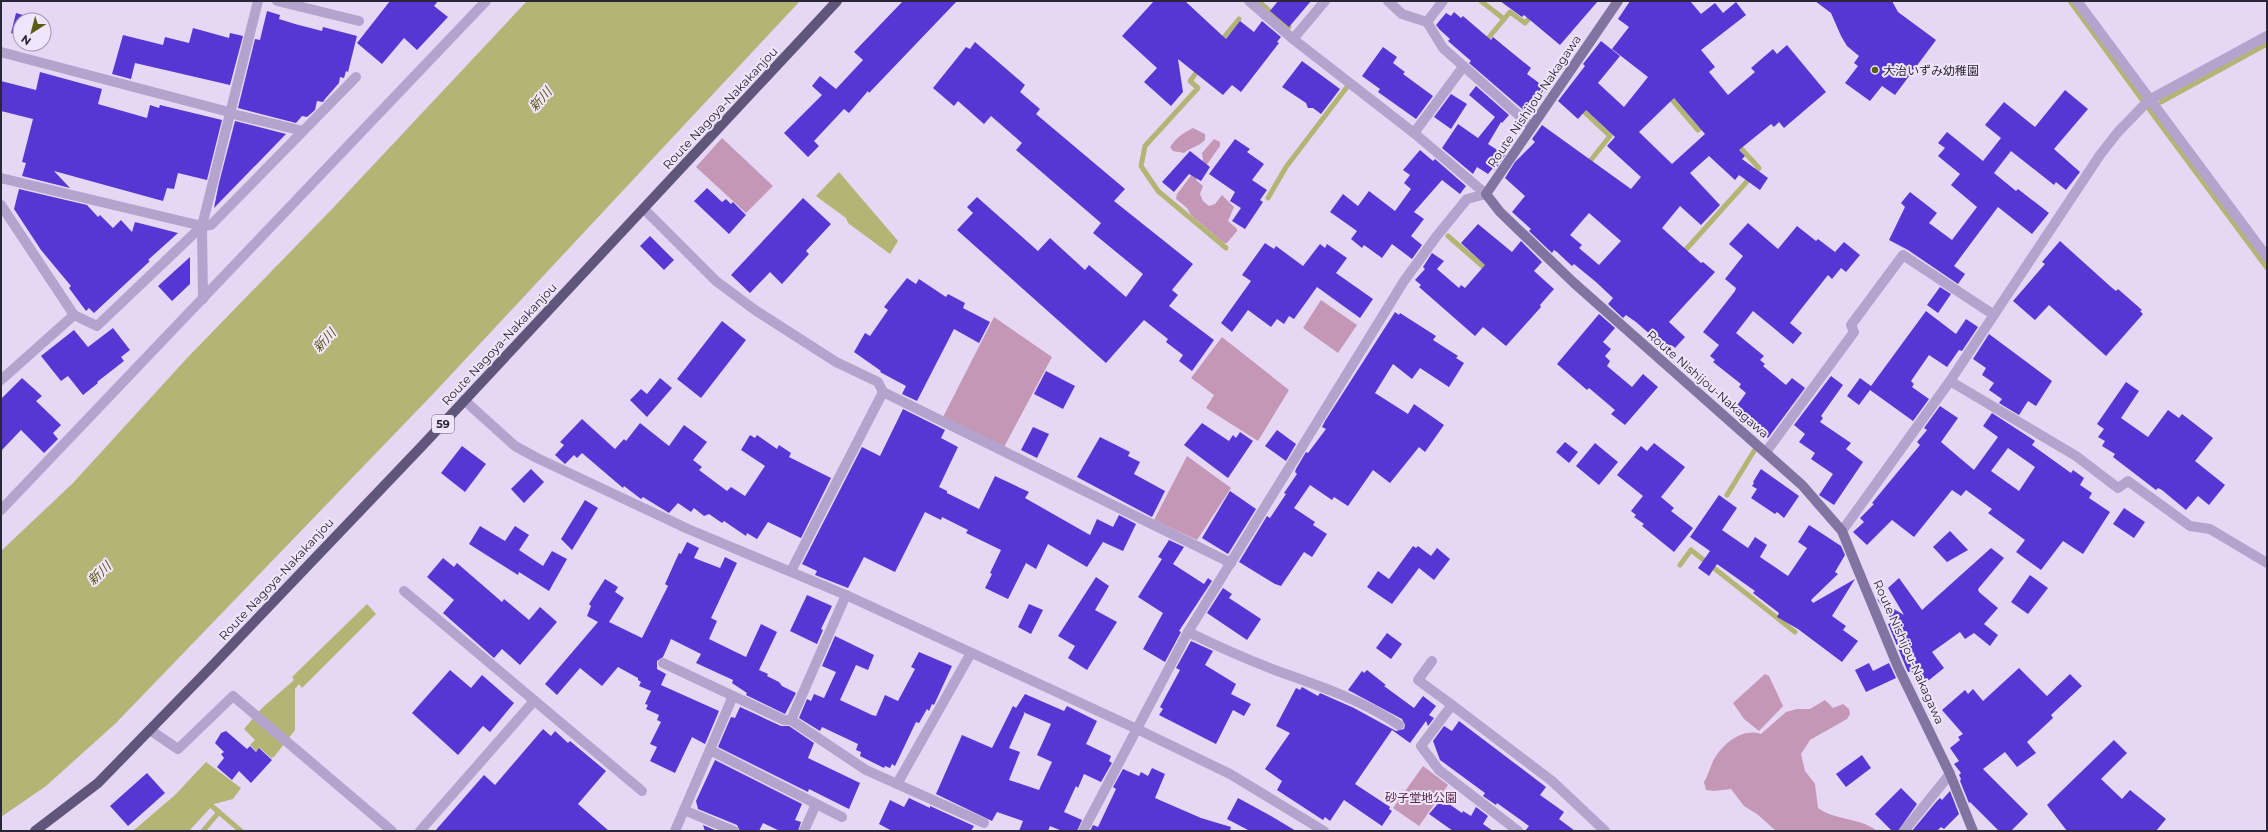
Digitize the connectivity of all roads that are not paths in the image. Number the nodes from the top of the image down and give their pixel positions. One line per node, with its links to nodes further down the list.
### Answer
1 (258, 1): 19 (street)
2 (276, 1): 11 (street)
3 (486, 1): 29 (street)
4 (837, 1): 26 (main road, Route Nagoya-Nakakanjou / 59)
5 (1249, 1): 14 (street)
6 (1325, 1): 14 (street)
7 (1388, 1): 12 (street)
8 (1443, 1): 12 (street)
9 (1618, 1): 20 (main road, Route Nishijou-Nakagawa)
10 (2077, 1): 18 (street)
11 (359, 21)
12 (1427, 22): 16 (street)
13 (2267, 36): 18 (street)
14 (1293, 39): 22 (street)
15 (1, 52): 19 (street)
16 (1463, 67): 20 (street); 22 (street)
17 (356, 76): 21 (street)
18 (2150, 100): 28 (street); 31 (street)
19 (229, 112): 21 (street); 27 (street)
20 (1532, 127): 24 (main road, Route Nishijou-Nakagawa)
21 (304, 131): 27 (street)
22 (1414, 133): 24 (street)
23 (1, 178): 27 (street)
24 (1486, 194): 36 (main road, Route Nishijou-Nakagawa); 39 (street)
25 (1, 205): 30 (street)
26 (644, 209): 34 (street); 35 (main road, Route Nagoya-Nakakanjou / 59)
27 (202, 226): 29 (street); 30 (street)
28 (2267, 257)
29 (203, 299): 37 (street)
30 (74, 315): 32 (street)
31 (1994, 316): 33 (street); 36 (street)
32 (2, 378)
33 (1950, 381): 38 (street); 40 (street)
34 (883, 392): 39 (street); 41 (street)
35 (464, 400): 41 (street); 54 (main road, Route Nagoya-Nakakanjou / 59)
36 (1766, 452): 38 (main road, Route Nishijou-Nakagawa)
37 (1, 510)
38 (1842, 531): 56 (main road, Route Nishijou-Nakagawa)
39 (1232, 563): 44 (street)
40 (2267, 563)
41 (791, 571): 43 (street)
42 (404, 591): 49 (street)
43 (846, 595): 45 (street); 51 (street)
44 (1188, 632): 52 (street); 53 (street)
45 (971, 653): 53 (street); 57 (street)
46 (1432, 662): 50 (street)
47 (663, 663): 48 (street)
48 (733, 696): 51 (street); 55 (street)
49 (534, 701): 58 (street); 66 (street)
50 (1452, 704): 63 (street); 72 (street)
51 (791, 720): 57 (street)
52 (1399, 725)
53 (1137, 729): 70 (street); 71 (street)
54 (150, 730): 64 (main road, Route Nagoya-Nakakanjou / 59); 65 (street)
55 (710, 750): 59 (street); 60 (street)
56 (1950, 774): 73 (street); 74 (main road, Route Nishijou-Nakagawa)
57 (897, 784): 62 (street)
58 (642, 791)
59 (816, 804): 61 (street); 69 (street)
60 (684, 810): 67 (street); 68 (street)
61 (842, 817)
62 (984, 824)
63 (1599, 829)
64 (35, 831)
65 (392, 831)
66 (420, 831)
67 (675, 831)
68 (734, 831)
69 (804, 831)
70 (1083, 831)
71 (1324, 831)
72 (1518, 831)
73 (1904, 831)
74 (1973, 831)

